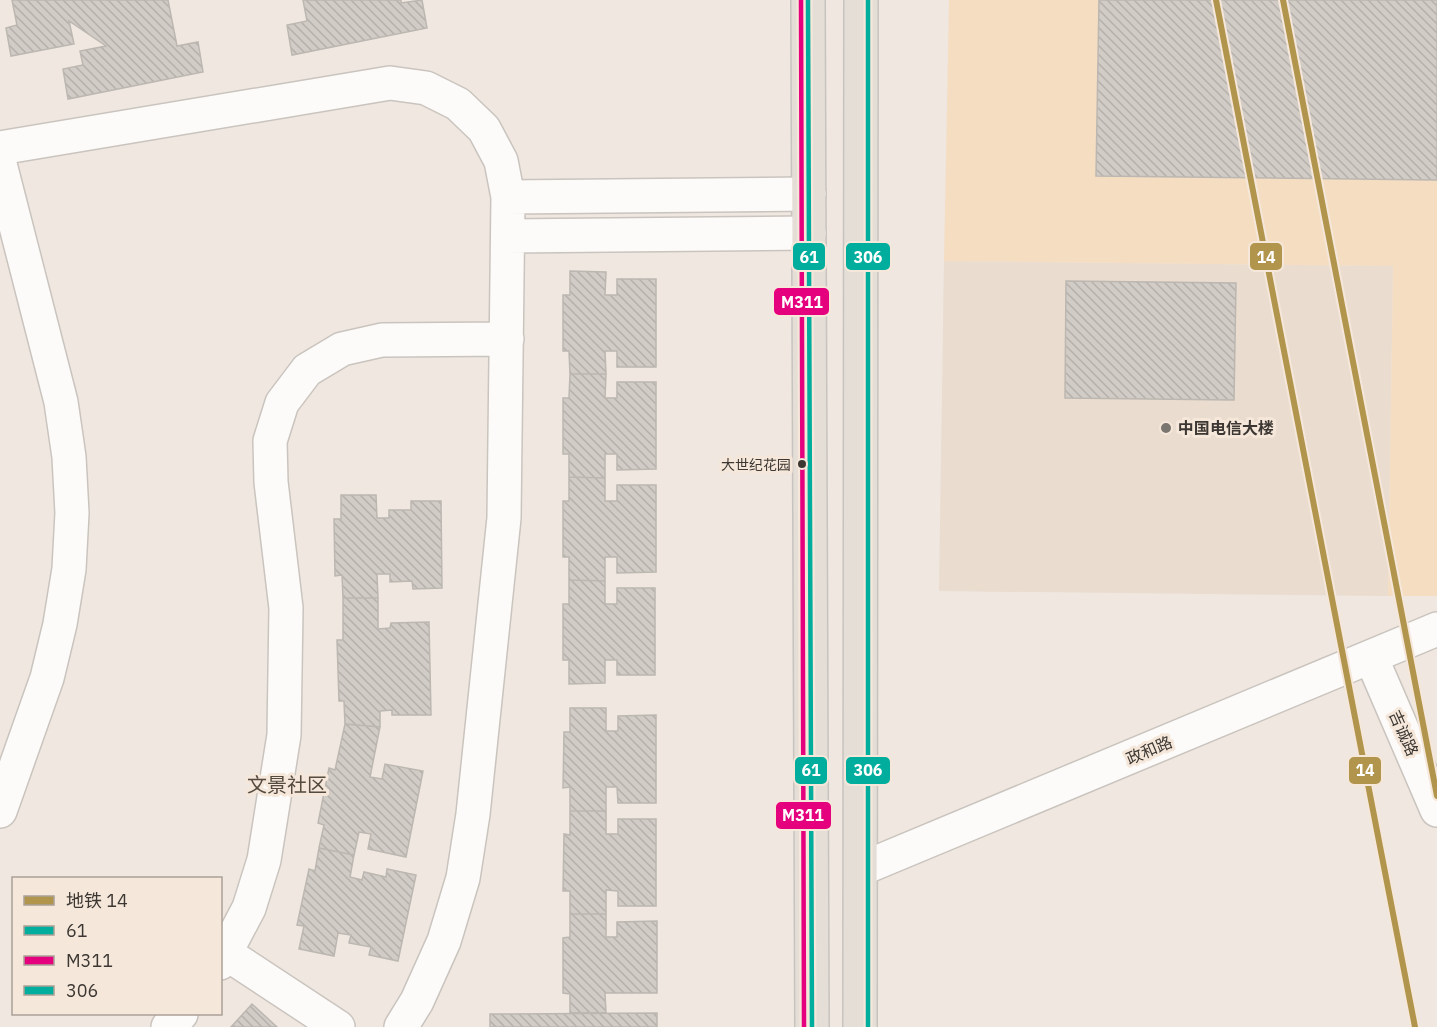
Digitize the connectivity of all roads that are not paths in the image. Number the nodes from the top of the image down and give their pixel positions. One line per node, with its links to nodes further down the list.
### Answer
1 (808, 0): 5 (main road)
2 (861, 0): 15 (main road)
3 (0, 148): 6 (street)
4 (0, 164): 12 (street)
5 (809, 194): 6 (street); 7 (main road)
6 (508, 197): 8 (street)
7 (809, 233): 8 (street); 21 (main road)
8 (508, 236): 9 (street)
9 (507, 339): 16 (street); 20 (street)
10 (1437, 629): 11 (street, 政和路)
11 (1371, 657): 13 (street, 吉诚路); 15 (street, 政和路)
12 (12, 740): 14 (street)
13 (1437, 810)
14 (0, 811)
15 (861, 870): 22 (main road)
16 (224, 958): 19 (street)
17 (180, 1015): 18 (street)
18 (168, 1027)
19 (338, 1027)
20 (401, 1027)
21 (812, 1027)
22 (860, 1027)

